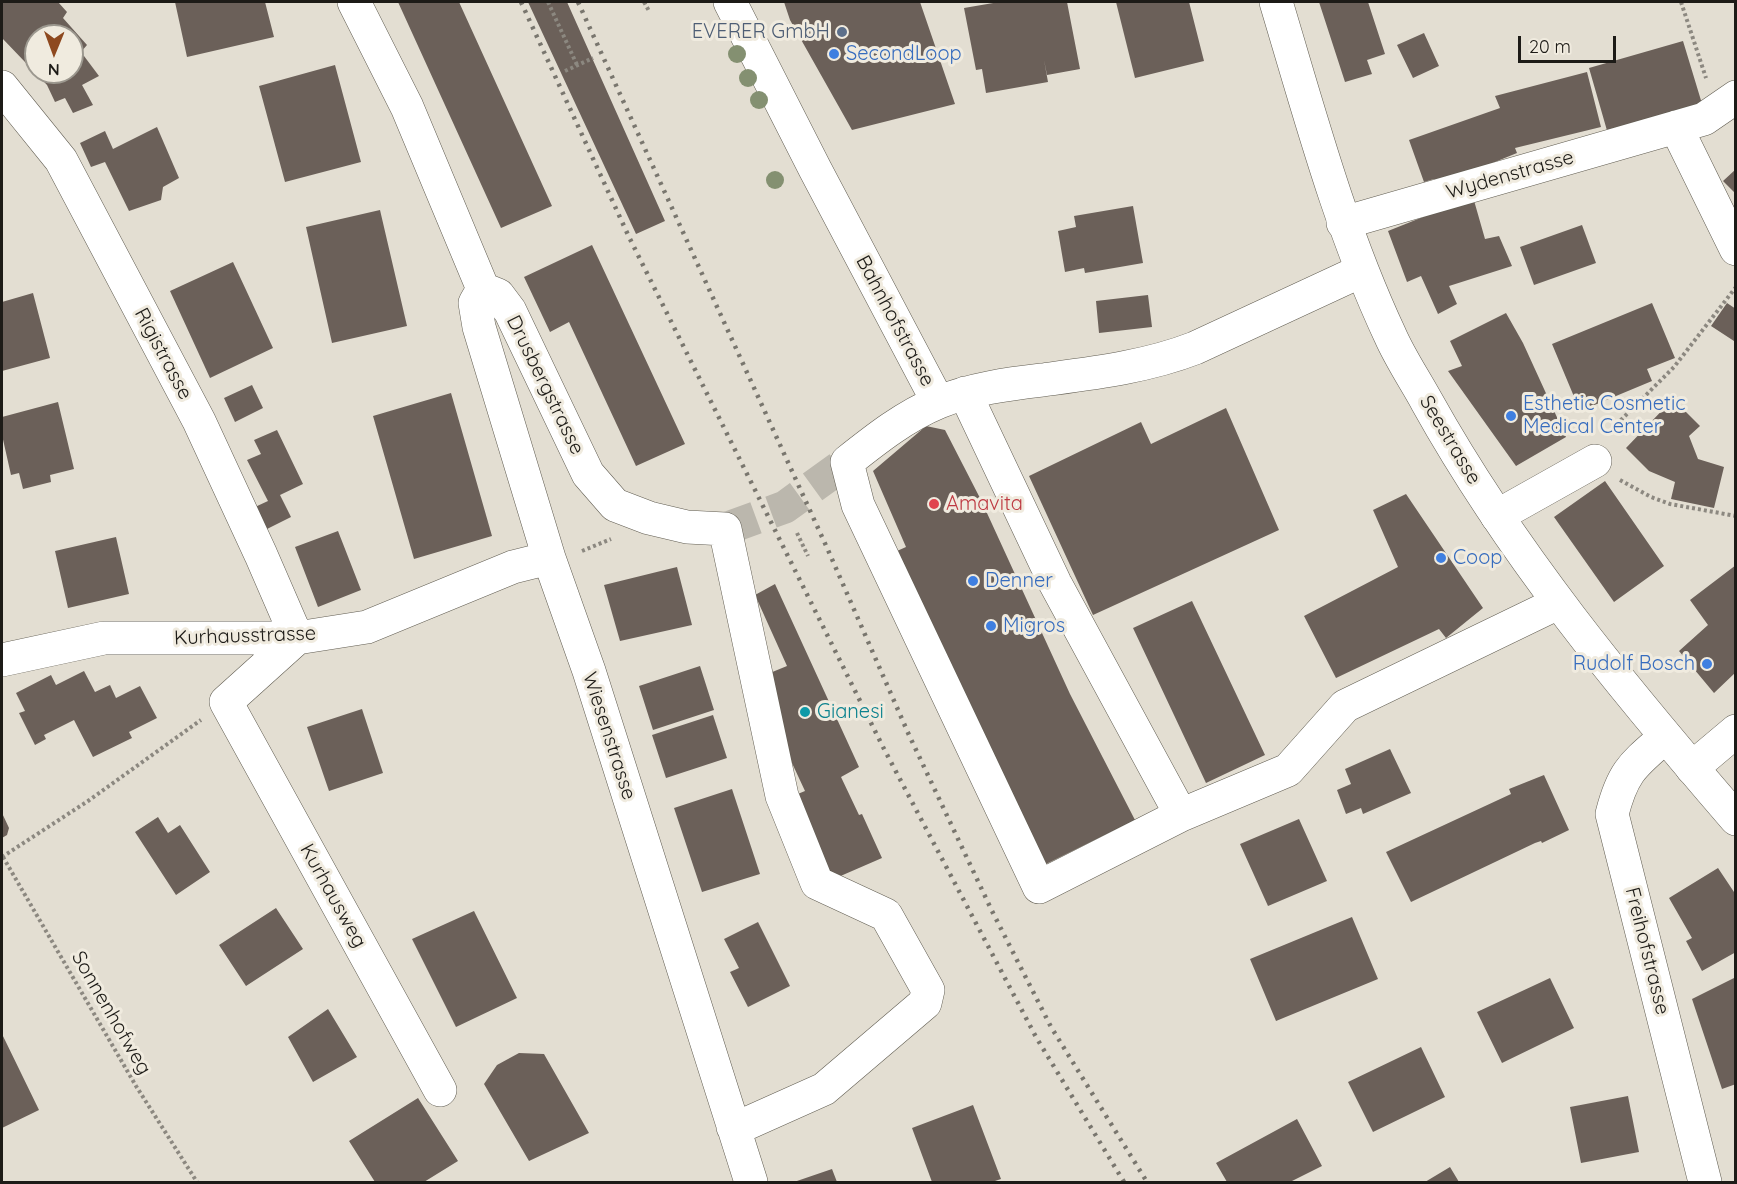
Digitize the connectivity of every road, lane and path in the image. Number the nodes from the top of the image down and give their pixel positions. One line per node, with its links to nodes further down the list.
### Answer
1 (354, 2): 18 (street)
2 (548, 2): 9 (path)
3 (644, 2): 7 (path)
4 (730, 2): 19 (street, Bahnhofstrasse)
5 (1276, 2): 14 (street, Seestrasse)
6 (1681, 2): 12 (path)
7 (649, 11)
8 (593, 58): 9 (path)
9 (577, 65): 10 (path)
10 (565, 70)
11 (2, 87): 29 (street, Rigistrasse)
12 (1726, 103): 13 (street, Wydenstrasse)
13 (1676, 127): 14 (street, Wydenstrasse); 15 (street)
14 (1343, 223): 16 (street, Seestrasse)
15 (1736, 249)
16 (1361, 271): 19 (street, Bahnhofstrasse); 21 (street, Seestrasse)
17 (1736, 287): 20 (path)
18 (483, 289): 27 (street, Wiesenstrasse); 39 (street, Drusbergstrasse)
19 (952, 398): 35 (street); 35 (street)
20 (1595, 461): 21 (street); 22 (path)
21 (1497, 516): 28 (street, Seestrasse)
22 (1736, 516)
23 (797, 533): 26 (path)
24 (618, 537): 25 (path)
25 (581, 551)
26 (808, 556)
27 (549, 558): 29 (street, Kurhausstrasse); 39 (street, Wiesenstrasse)
28 (1558, 603): 33 (street, Seestrasse); 35 (street)
29 (297, 638): 30 (street, Kurhausstrasse); 31 (street)
30 (2, 660)
31 (226, 702): 37 (path); 38 (street, Kurhausweg)
32 (1736, 731): 34 (street)
33 (1665, 737): 34 (street, Seestrasse); 42 (street, Freihofstrasse)
34 (1692, 768): 36 (street, Seestrasse)
35 (1181, 815)
36 (1736, 819)
37 (2, 857): 40 (path, Sonnenhofweg)
38 (440, 1090)
39 (733, 1127): 41 (street, Wiesenstrasse)
40 (196, 1182)
41 (751, 1182)
42 (1705, 1182)

